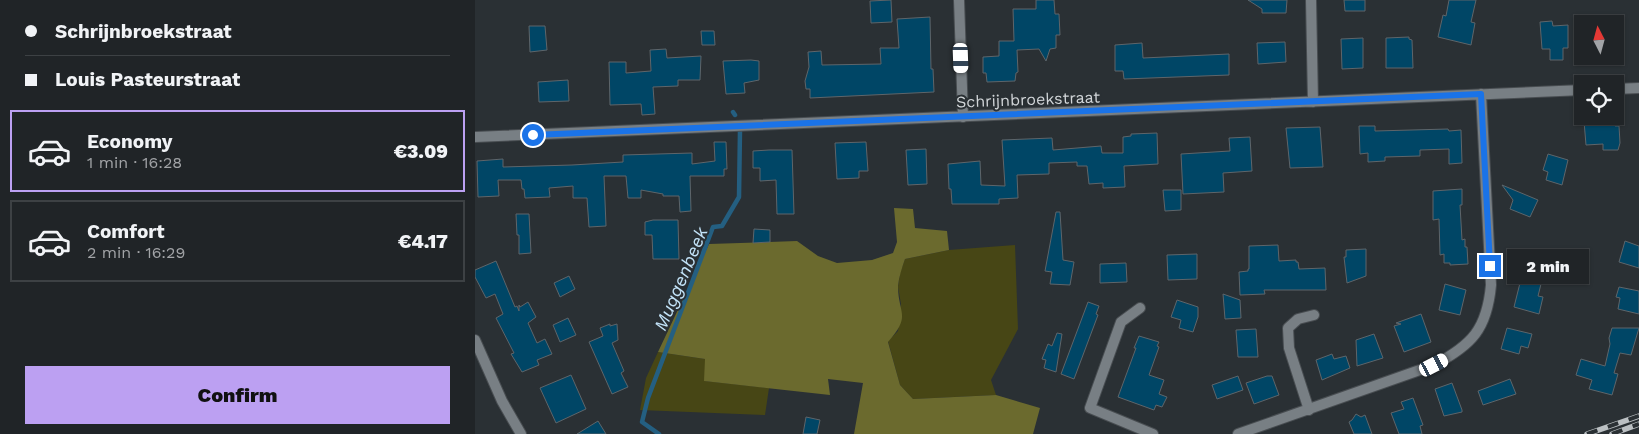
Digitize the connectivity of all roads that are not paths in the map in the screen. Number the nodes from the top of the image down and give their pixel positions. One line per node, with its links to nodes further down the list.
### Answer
1 (959, 0): 8 (street)
2 (1311, 0): 7 (street)
3 (1639, 88): 4 (street)
4 (1624, 89)
5 (1574, 90): 6 (street, Schrijnbroekstraat)
6 (1481, 94): 7 (street, Schrijnbroekstraat); 13 (street)
7 (1313, 102): 8 (street, Schrijnbroekstraat)
8 (963, 117): 9 (street, Schrijnbroekstraat)
9 (475, 137)
10 (1140, 308): 15 (street)
11 (1314, 315): 13 (street)
12 (475, 340): 14 (street)
13 (1309, 410): 16 (street)
14 (521, 434)
15 (1153, 434)
16 (1238, 434)

